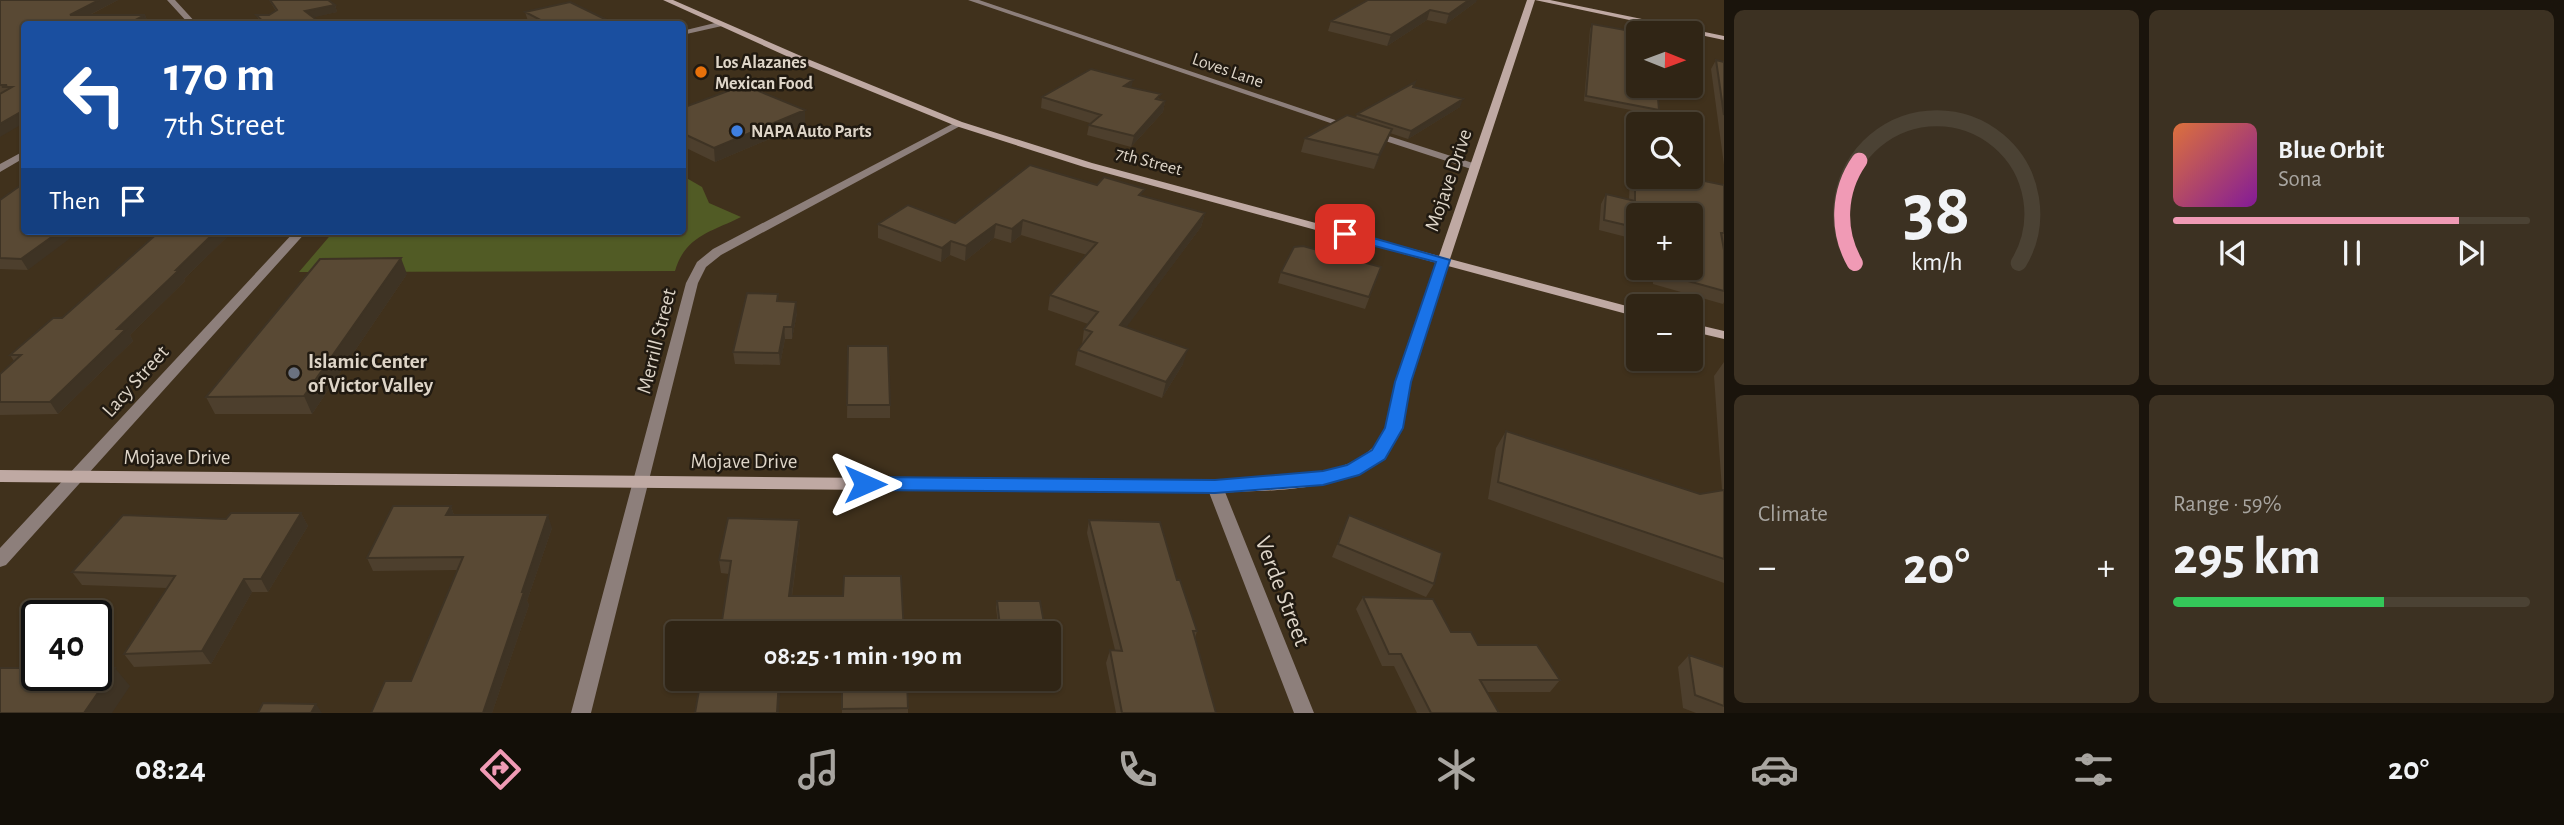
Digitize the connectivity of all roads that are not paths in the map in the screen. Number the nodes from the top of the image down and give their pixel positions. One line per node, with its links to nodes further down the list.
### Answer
1 (171, 0): 6 (street)
2 (667, 0): 7 (main road, 7th Street)
3 (972, 0): 12 (street, Loves Lane)
4 (1531, 0): 12 (main road, Mojave Drive)
5 (1539, 0): 9 (main road)
6 (189, 21)
7 (719, 24): 8 (street); 10 (main road, 7th Street)
8 (686, 32)
9 (1724, 38)
10 (959, 124): 15 (main road, 7th Street); 21 (street, Merrill Street)
11 (21, 156): 13 (street)
12 (1475, 167): 15 (main road, Mojave Drive)
13 (0, 169)
14 (297, 235): 20 (street, Lacy Street)
15 (1443, 260): 16 (main road, 7th Street); 22 (main road, Mojave Drive)
16 (1626, 310)
17 (1703, 330): 18 (main road)
18 (1724, 335)
19 (0, 476): 20 (main road, Mojave Drive)
20 (77, 477): 21 (main road, Mojave Drive); 23 (street, Lacy Street)
21 (642, 482): 22 (main road, Mojave Drive); 24 (street, Merrill Street)
22 (1215, 486): 25 (street, Verde Street)
23 (0, 560)
24 (581, 713)
25 (1304, 713)

